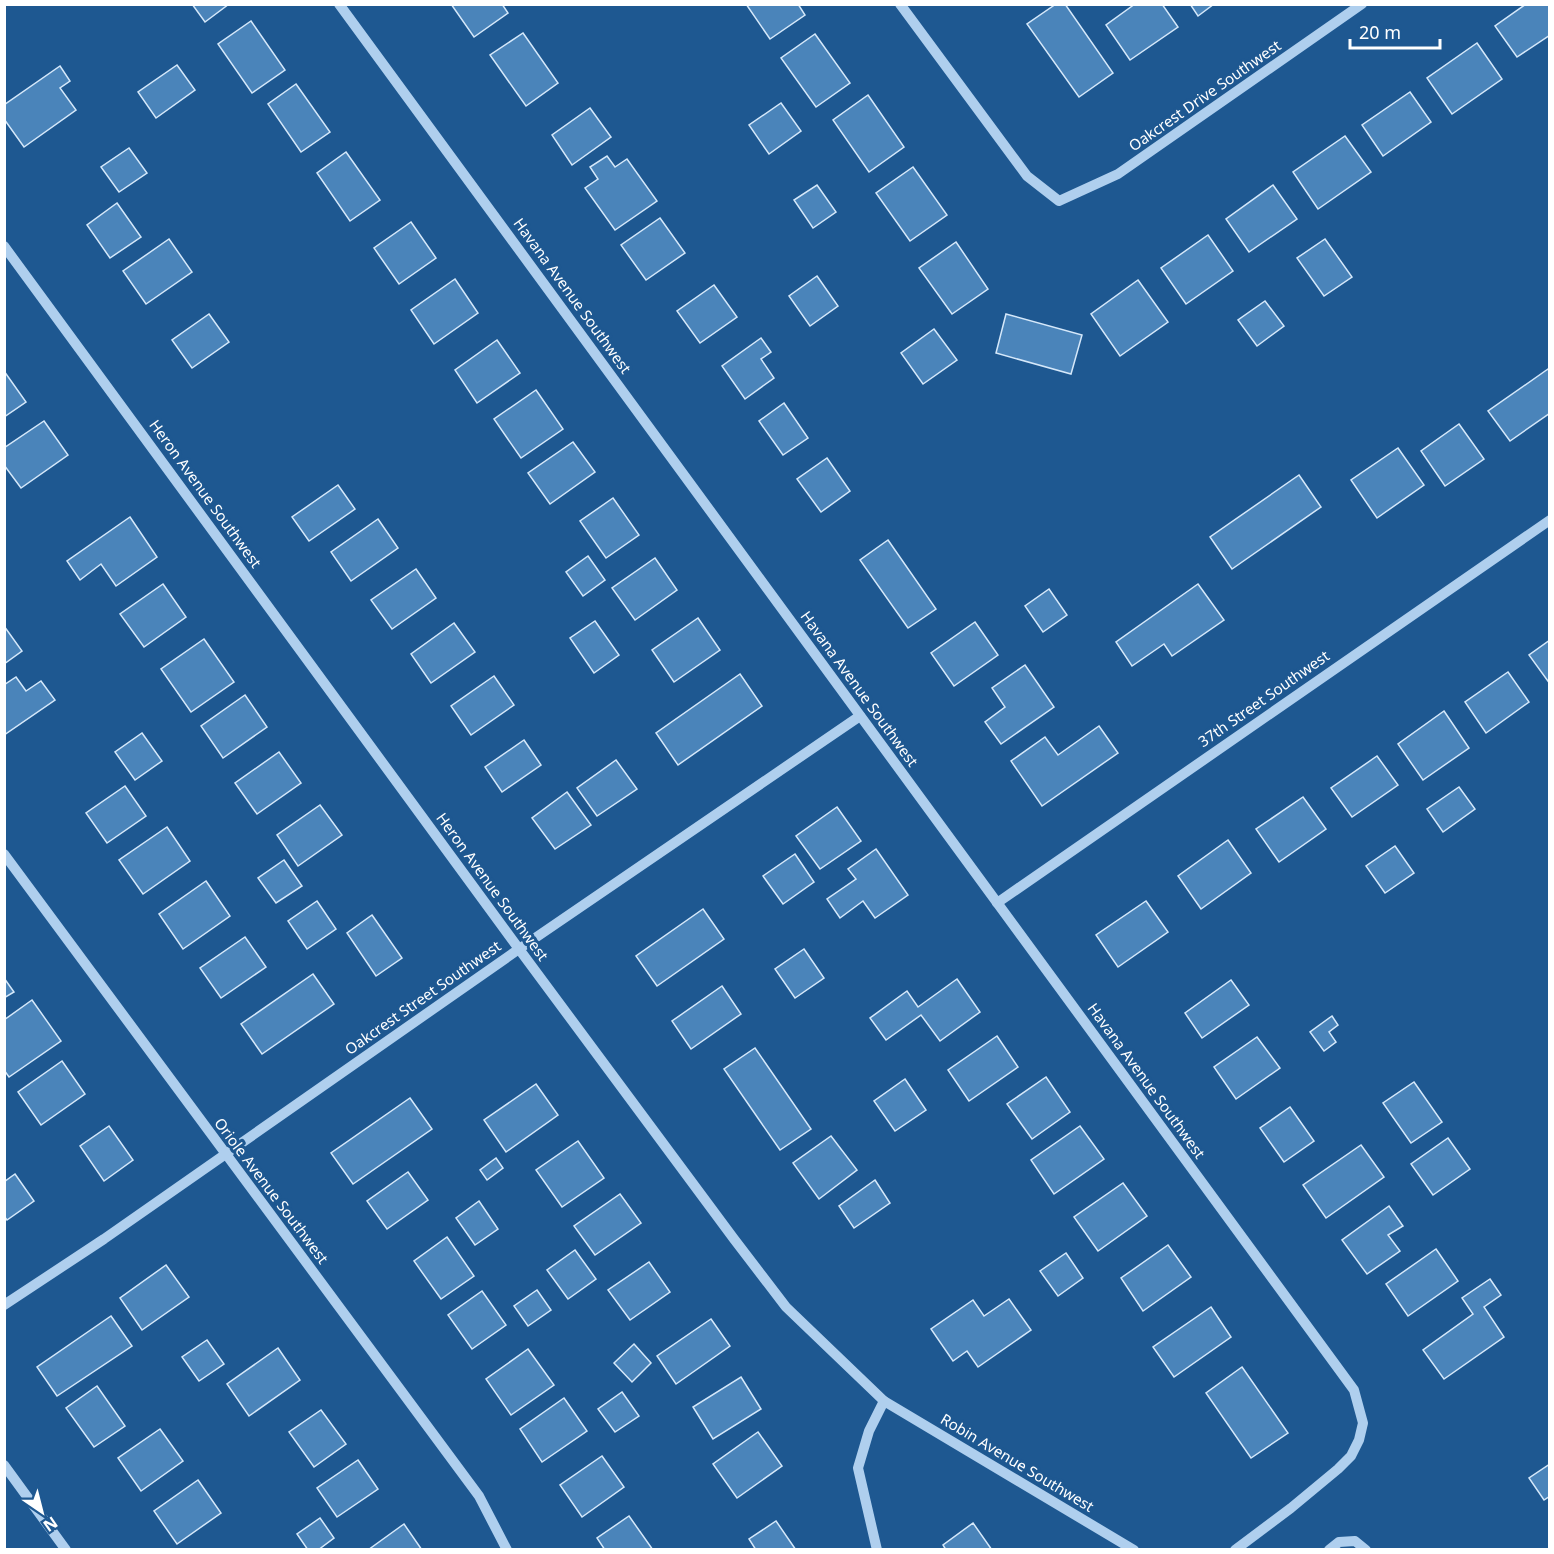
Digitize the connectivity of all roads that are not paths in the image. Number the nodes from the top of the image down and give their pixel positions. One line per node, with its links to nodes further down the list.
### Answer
1 (339, 4): 6 (street, Havana Avenue Southwest)
2 (900, 4): 3 (street, Oakcrest Drive Southwest)
3 (1362, 4)
4 (4, 246): 9 (street, Heron Avenue Southwest)
5 (1550, 520): 8 (street, 37th Street Southwest)
6 (861, 717): 8 (street, Havana Avenue Southwest); 9 (street, Oakcrest Street Southwest)
7 (4, 854): 10 (street, Oriole Avenue Southwest)
8 (997, 903): 18 (street, Havana Avenue Southwest)
9 (519, 949): 10 (street, Oakcrest Street Southwest); 12 (street, Heron Avenue Southwest)
10 (224, 1154): 11 (street, Oakcrest Street Southwest); 15 (street, Oriole Avenue Southwest)
11 (4, 1305)
12 (884, 1401): 16 (street); 17 (street, Robin Avenue Southwest)
13 (4, 1465): 14 (street)
14 (66, 1550)
15 (507, 1550)
16 (877, 1550)
17 (1134, 1550)
18 (1235, 1550)
19 (1329, 1550): 20 (street)
20 (1366, 1550)

